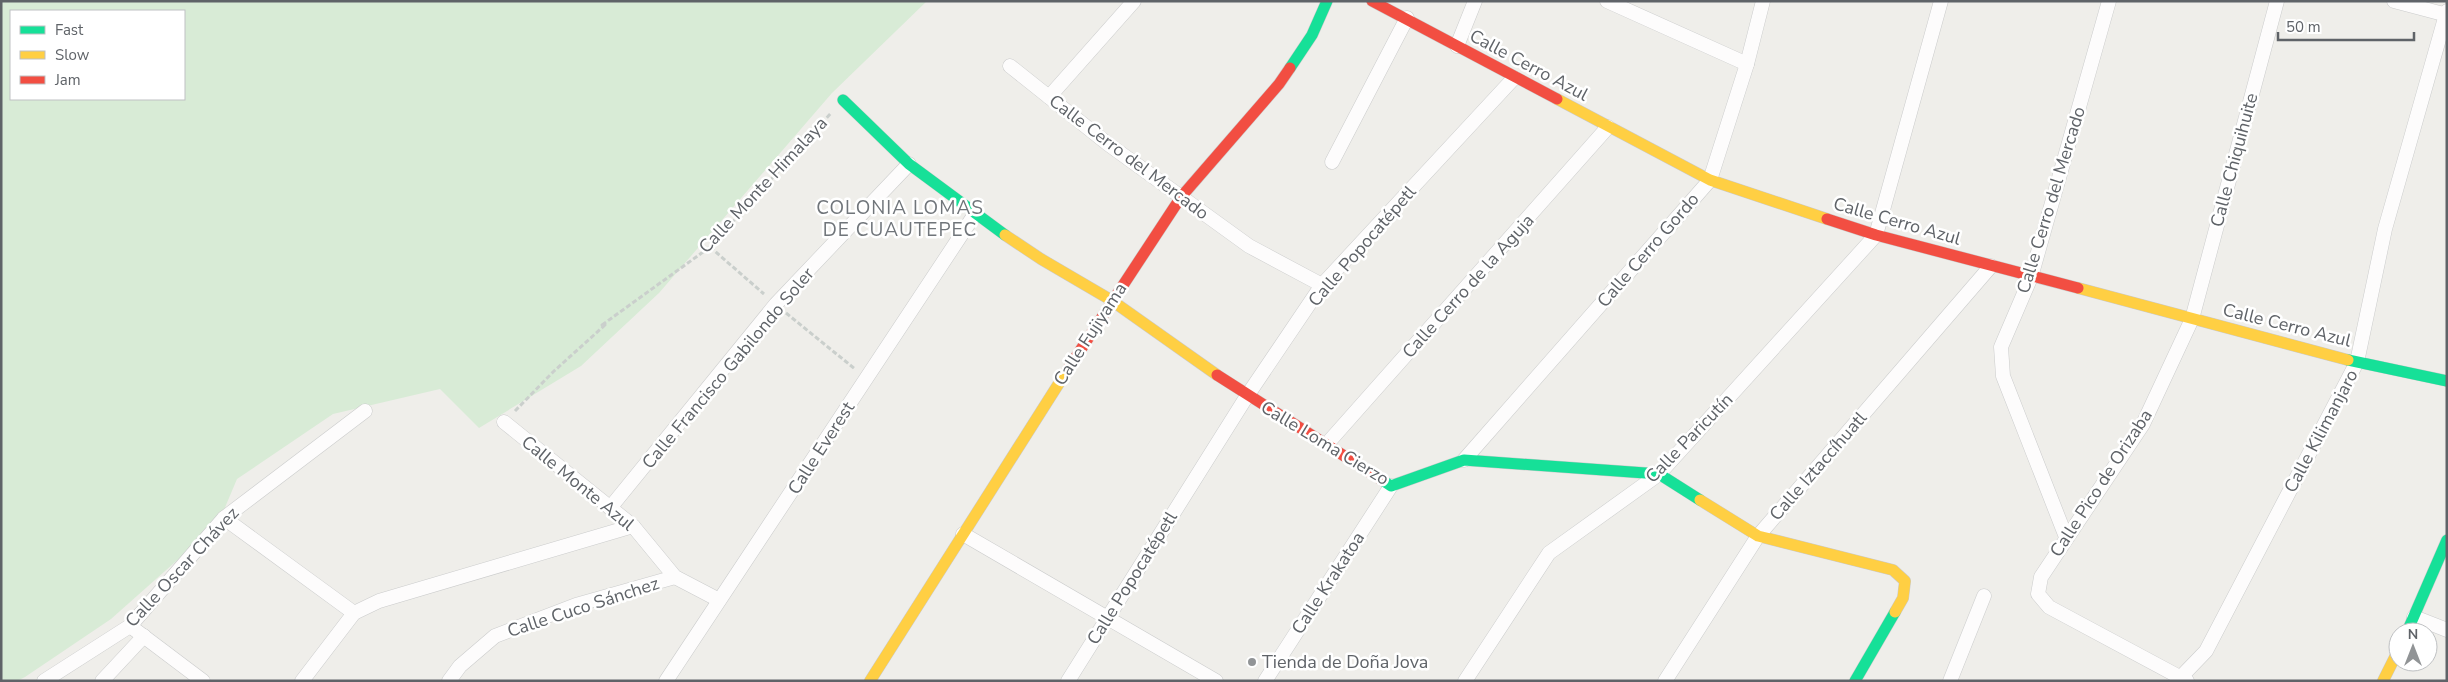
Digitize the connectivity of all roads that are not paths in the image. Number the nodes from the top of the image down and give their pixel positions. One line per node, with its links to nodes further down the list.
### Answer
1 (1134, 1): 17 (street)
2 (1327, 1): 23 (street, Calle Fujiyama)
3 (1372, 1): 12 (street, Calle Cerro Azul)
4 (1475, 1): 13 (street)
5 (1607, 1): 14 (street)
6 (1763, 1): 14 (street, Calle Cerro Gordo)
7 (1941, 1): 25 (street)
8 (2109, 1): 27 (street, Calle Cerro del Mercado)
9 (2277, 1): 30 (street, Calle Chiquihuite)
10 (2394, 1): 11 (street)
11 (2446, 13): 31 (street, Calle Kilimanjaro)
12 (1407, 18): 13 (street, Calle Cerro Azul); 20 (street)
13 (1457, 46): 16 (street, Calle Cerro Azul)
14 (1747, 64): 22 (street, Calle Cerro Gordo)
15 (1010, 66): 17 (street, Calle Cerro del Mercado)
16 (1514, 78): 19 (street, Calle Cerro Azul); 28 (street, Calle Popocatépetl)
17 (1049, 97): 23 (street, Calle Cerro del Mercado)
18 (843, 100): 21 (street, Calle Loma Cierzo)
19 (1608, 127): 22 (street, Calle Cerro Azul); 36 (street, Calle Cerro de la Aguja)
20 (1332, 162)
21 (909, 164): 24 (street, Calle Loma Cierzo); 40 (street, Calle Francisco Gabilondo Soler)
22 (1710, 180): 25 (street, Calle Cerro Azul); 37 (street, Calle Cerro Gordo)
23 (1181, 197): 28 (street, Calle Cerro del Mercado); 29 (street, Calle Fujiyama)
24 (975, 214): 29 (street, Calle Loma Cierzo); 49 (street, Calle Everest)
25 (1876, 235): 26 (street, Calle Cerro Azul); 38 (street, Calle Paricutín)
26 (1991, 266): 27 (street, Calle Cerro Azul); 44 (street, Calle Iztaccíhuatl)
27 (2031, 277): 30 (street, Calle Cerro Azul); 45 (street, Calle Cerro del Mercado)
28 (1322, 286): 33 (street, Calle Popocatépetl)
29 (1111, 300): 33 (street, Calle Loma Cierzo); 43 (street, Calle Fujiyama)
30 (2192, 319): 31 (street, Calle Cerro Azul); 45 (street, Calle Pico de Orizaba)
31 (2358, 362): 32 (street, Calle Cerro Azul); 57 (street, Calle Kilimanjaro)
32 (2447, 381)
33 (1247, 396): 36 (street, Calle Loma Cierzo); 51 (street, Calle Popocatépetl)
34 (365, 411): 41 (street, Calle Oscar Chávez)
35 (504, 422): 40 (street, Calle Monte Azul)
36 (1326, 445): 39 (street, Calle Loma Cierzo)
37 (1464, 460): 38 (street, Calle Loma Cierzo); 39 (street, Calle Loma Cierzo)
38 (1659, 474): 44 (street, Calle Loma Cierzo); 68 (street, Calle Paricutín)
39 (1392, 486): 67 (street, Calle Krakatoa)
40 (610, 508): 42 (street, Calle Monte Azul)
41 (224, 518): 50 (street); 54 (street, Calle Oscar Chávez)
42 (633, 526): 47 (street, Calle Monte Azul); 50 (street)
43 (963, 534): 51 (street); 64 (street, Calle Fujiyama)
44 (1758, 536): 69 (street, Calle Iztaccíhuatl); 70 (street, Calle Loma Cierzo)
45 (2066, 537): 57 (street, Calle Pico de Orizaba)
46 (2447, 540): 52 (street)
47 (675, 577): 49 (street, Calle Monte Azul); 62 (street, Calle Cuco Sánchez)
48 (1984, 596): 71 (street)
49 (719, 600): 63 (street, Calle Everest)
50 (354, 613): 61 (street)
51 (1106, 617): 65 (street, Calle Popocatépetl); 66 (street)
52 (2414, 617): 53 (street); 55 (street)
53 (2412, 622)
54 (130, 626): 56 (street); 58 (street, Calle Oscar Chávez)
55 (2447, 630)
56 (144, 636): 59 (street); 60 (street)
57 (2181, 679)
58 (44, 681)
59 (102, 681)
60 (203, 681)
61 (302, 681)
62 (449, 681)
63 (666, 681)
64 (870, 681)
65 (1068, 681)
66 (1216, 681)
67 (1266, 681)
68 (1465, 681)
69 (1665, 681)
70 (1855, 681)
71 (1950, 681)

